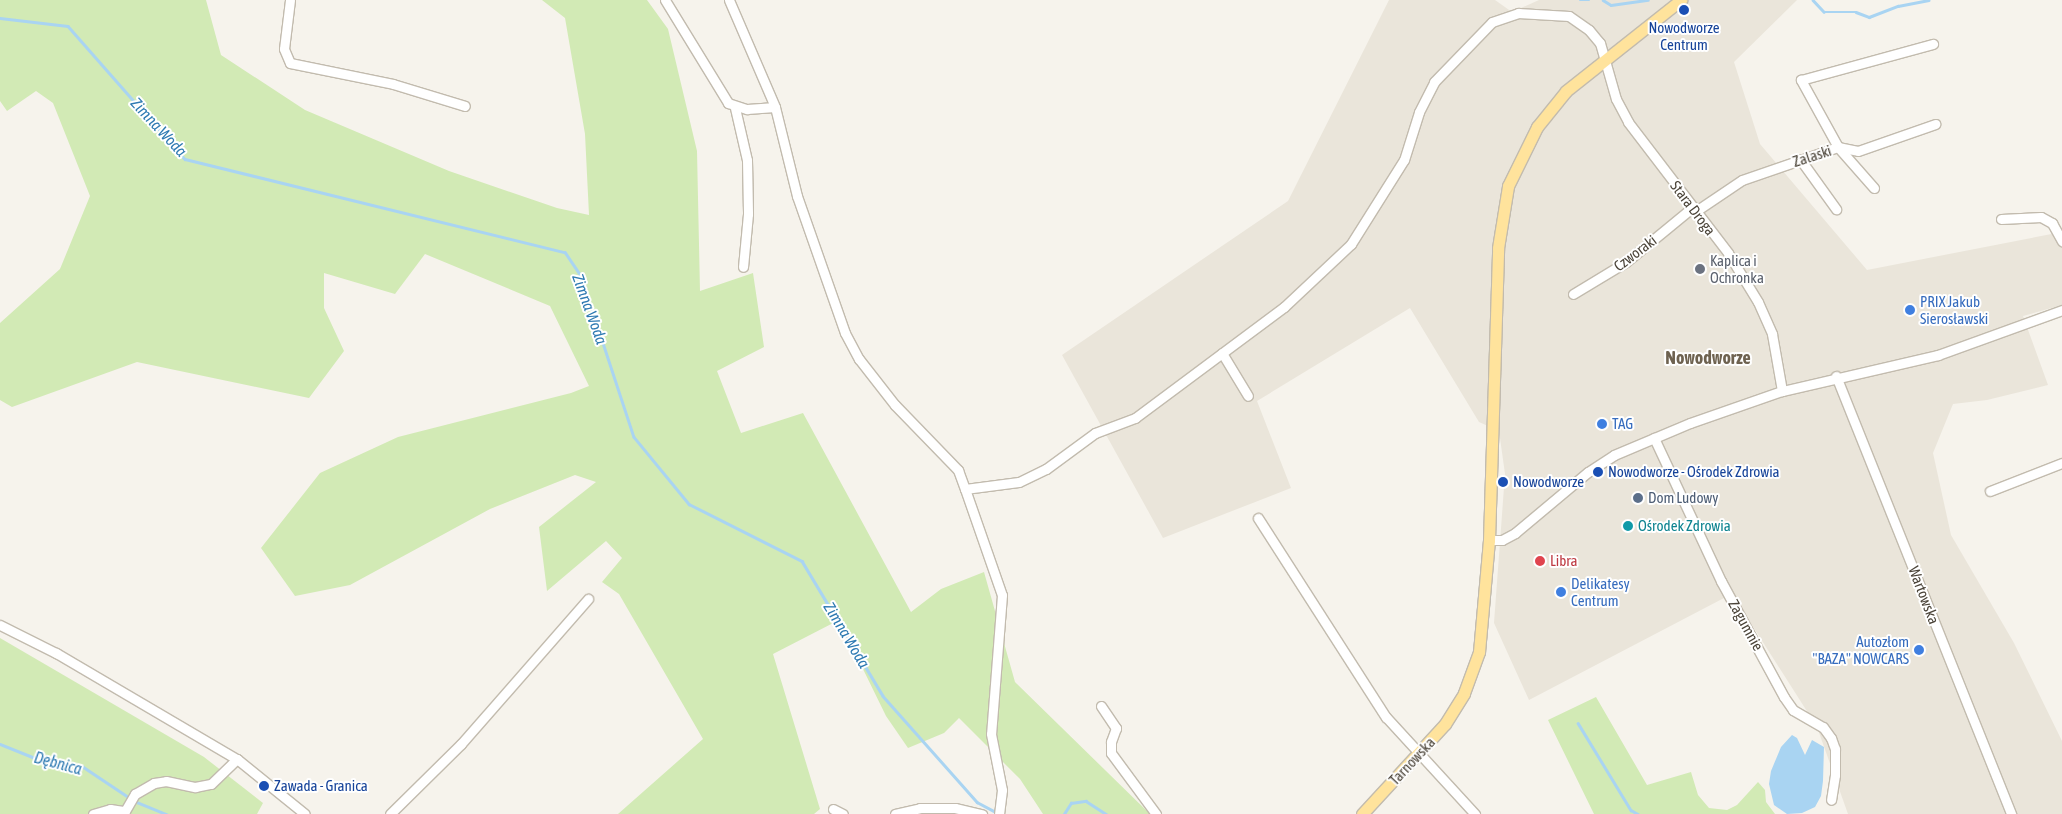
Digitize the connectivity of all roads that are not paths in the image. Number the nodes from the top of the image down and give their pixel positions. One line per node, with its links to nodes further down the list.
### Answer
1 (290, 0): 7 (street)
2 (665, 0): 9 (street)
3 (729, 0): 8 (street)
4 (1681, 0): 6 (main road, Tarnowska)
5 (1933, 44): 11 (street)
6 (1606, 57): 14 (street, Stara Droga); 21 (street, Stara Droga); 30 (main road, Tarnowska)
7 (465, 106)
8 (775, 107): 9 (street); 27 (street)
9 (736, 108): 18 (street)
10 (1935, 124): 11 (street, Zalaski)
11 (1838, 147): 12 (street, Zalaski); 13 (street)
12 (1800, 159): 14 (street, Zalaski); 15 (street)
13 (1874, 188)
14 (1694, 209): 19 (street, Czworaki); 23 (street, Stara Droga)
15 (1836, 209)
16 (2001, 219): 17 (street)
17 (2062, 241)
18 (743, 267)
19 (1573, 294)
20 (2062, 310): 22 (street)
21 (1222, 353): 24 (street); 27 (street, Stara Droga)
22 (1836, 376): 23 (street); 48 (street, Wartowska)
23 (1782, 391): 25 (street)
24 (1248, 396)
25 (1654, 438): 30 (street); 36 (street, Zagumnie)
26 (2062, 462): 28 (street)
27 (965, 489): 44 (street)
28 (1990, 491)
29 (1258, 518): 34 (street)
30 (1489, 540): 34 (main road, Tarnowska)
31 (588, 599): 38 (street)
32 (0, 626): 35 (street)
33 (1101, 706): 45 (street)
34 (1418, 756): 46 (main road, Tarnowska); 47 (street)
35 (237, 759): 39 (street); 40 (street)
36 (1830, 800)
37 (833, 809): 41 (street)
38 (392, 813)
39 (94, 814)
40 (305, 814)
41 (843, 814)
42 (896, 814): 43 (street)
43 (982, 814)
44 (999, 814)
45 (1156, 814)
46 (1362, 814)
47 (1475, 814)
48 (2010, 814)

